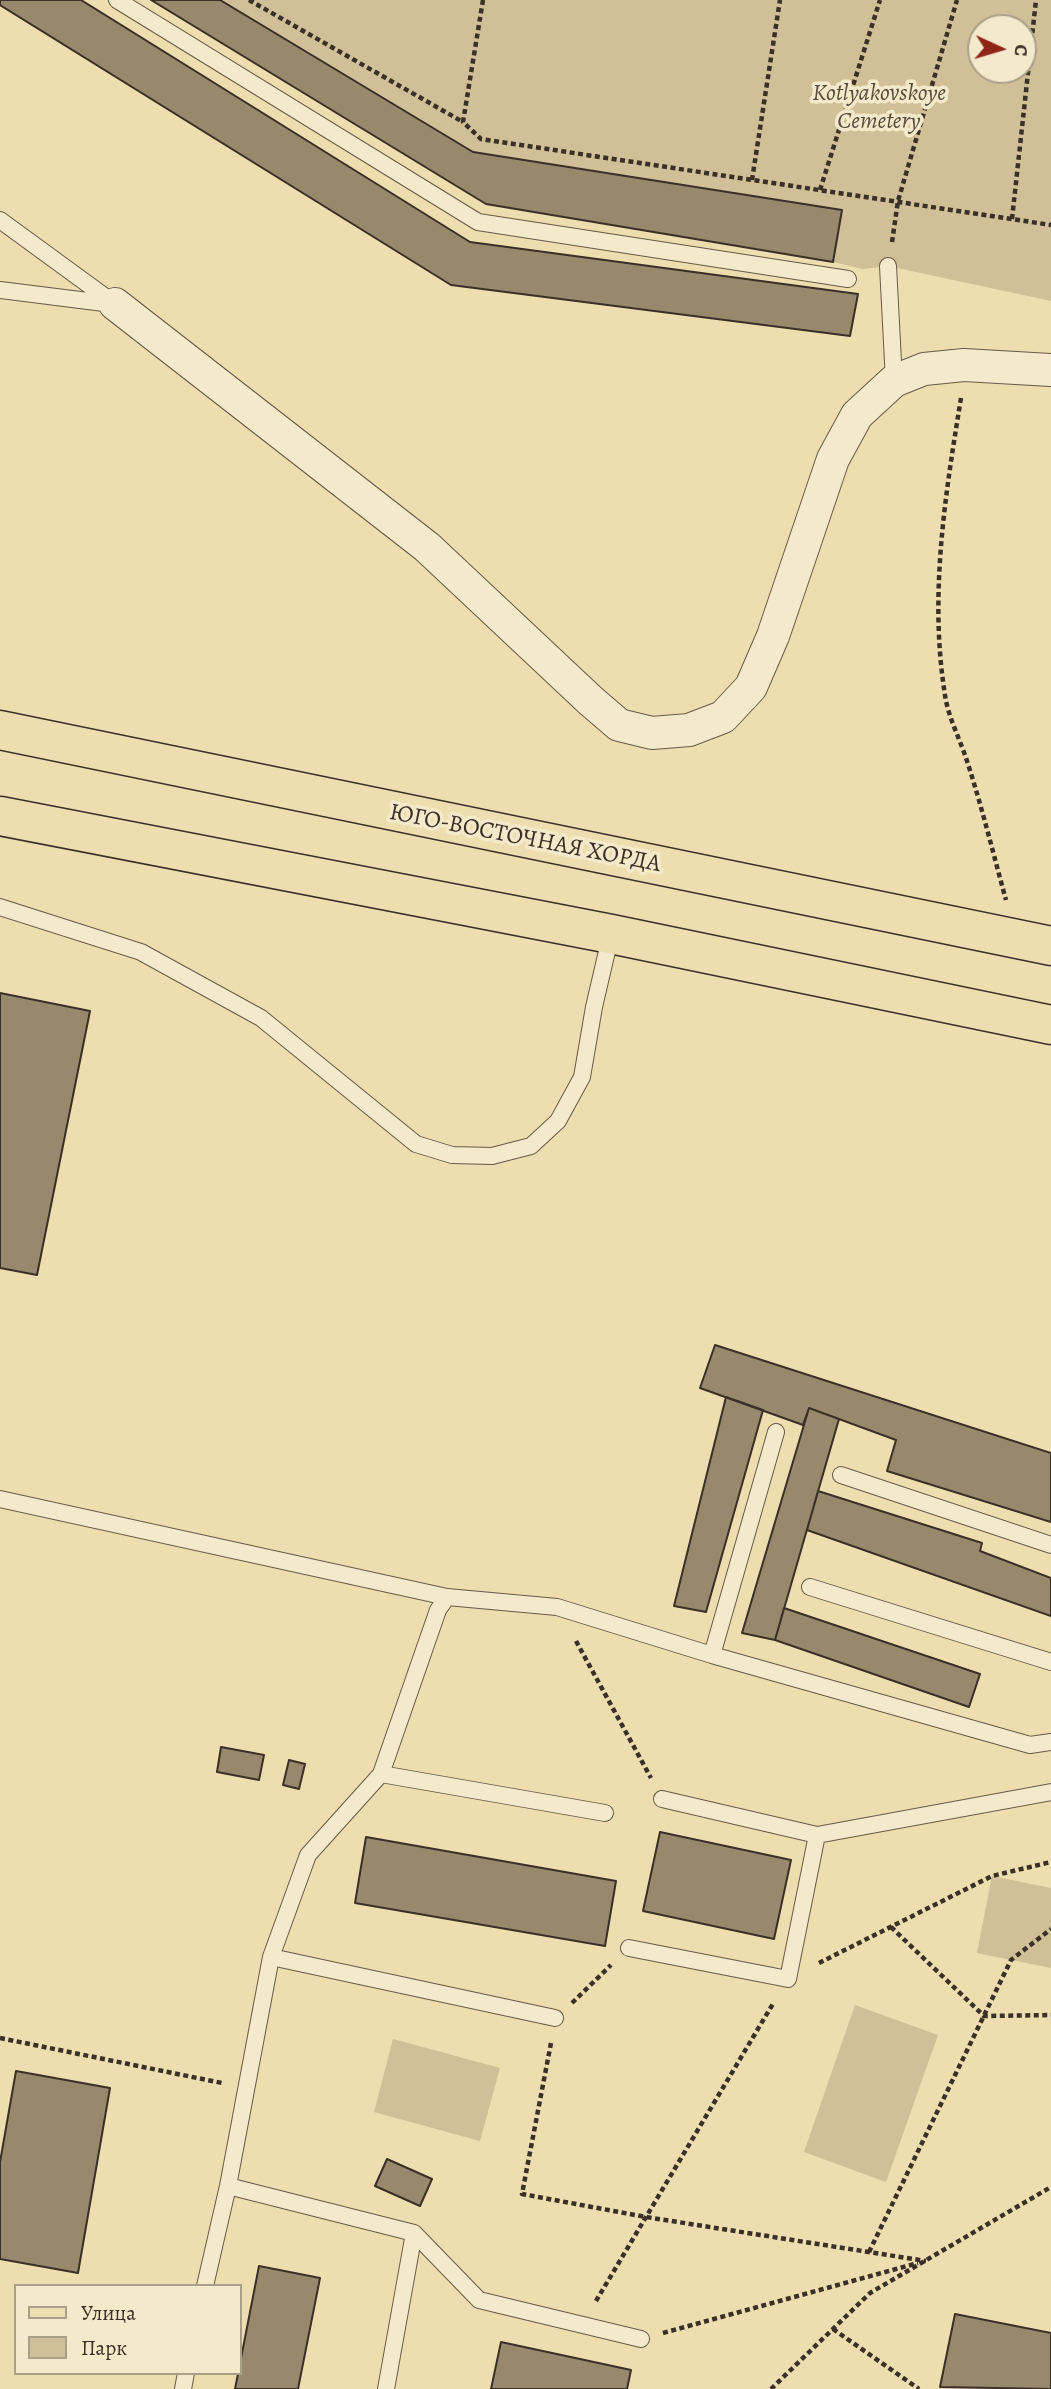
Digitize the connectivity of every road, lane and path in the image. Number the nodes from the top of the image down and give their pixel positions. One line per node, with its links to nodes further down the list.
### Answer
1 (117, 0): 16 (lane)
2 (249, 0): 8 (path)
3 (483, 0): 8 (path)
4 (780, 0): 9 (path)
5 (880, 0): 10 (path)
6 (957, 0): 11 (path)
7 (1036, 0): 12 (path)
8 (463, 122): 9 (path)
9 (752, 180): 10 (path)
10 (820, 190): 11 (path)
11 (898, 201): 12 (path); 15 (path)
12 (1012, 219): 14 (path)
13 (0, 220): 18 (lane)
14 (1051, 225)
15 (888, 266): 20 (lane)
16 (848, 279)
17 (0, 290): 18 (lane)
18 (115, 304): 20 (street)
19 (1051, 370): 20 (street)
20 (894, 381)
21 (963, 387): 24 (path)
22 (0, 730): 27 (main road, ЮГО-ВОСТОЧНАЯ ХОРДА)
23 (0, 816): 26 (main road)
24 (1007, 902)
25 (0, 907): 26 (lane)
26 (611, 934): 28 (main road)
27 (1051, 946)
28 (1051, 1025)
29 (776, 1432): 36 (lane)
30 (841, 1475): 32 (lane)
31 (0, 1499): 34 (lane)
32 (1051, 1545)
33 (810, 1587): 37 (lane)
34 (447, 1597): 35 (lane); 39 (lane)
35 (557, 1607): 36 (lane); 41 (path)
36 (712, 1655): 38 (lane)
37 (1051, 1662)
38 (1051, 1742)
39 (381, 1774): 42 (lane); 48 (lane)
40 (1051, 1792): 43 (lane)
41 (662, 1799): 43 (lane)
42 (605, 1813)
43 (817, 1835): 49 (lane)
44 (1051, 1862): 45 (path)
45 (891, 1927): 49 (path); 51 (path)
46 (1051, 1929): 51 (path)
47 (629, 1948): 49 (lane); 52 (path)
48 (271, 1957): 52 (lane); 54 (lane)
49 (788, 1979): 57 (path)
50 (1051, 2015): 51 (path)
51 (984, 2016): 59 (path)
52 (555, 2018): 57 (path)
53 (0, 2038): 54 (path)
54 (247, 2087): 55 (lane)
55 (228, 2186): 58 (lane); 61 (lane)
56 (1051, 2187): 60 (path)
57 (646, 2217): 59 (path); 62 (path)
58 (414, 2233): 62 (lane); 65 (lane)
59 (869, 2252): 60 (path)
60 (926, 2261): 63 (path); 64 (path)
61 (205, 2284)
62 (582, 2325): 64 (lane)
63 (833, 2329): 66 (path); 67 (path)
64 (641, 2339)
65 (386, 2389)
66 (771, 2389)
67 (919, 2389)

